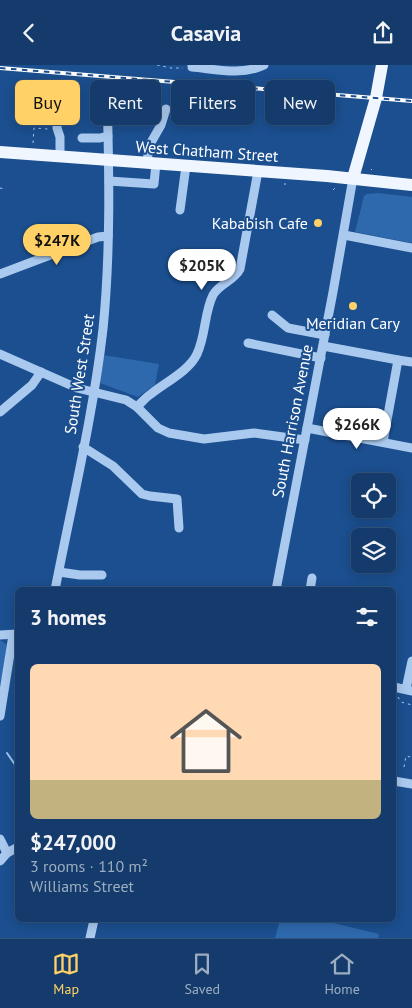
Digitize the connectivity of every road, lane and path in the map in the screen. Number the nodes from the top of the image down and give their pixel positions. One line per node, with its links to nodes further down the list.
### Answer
1 (157, 65): 4 (path)
2 (264, 65): 5 (street)
3 (382, 65): 19 (main road, South Harrison Avenue)
4 (192, 66): 5 (street)
5 (254, 67)
6 (166, 109): 16 (street)
7 (57, 125): 14 (street)
8 (108, 125): 10 (street, South West Street)
9 (52, 129): 12 (path)
10 (108, 136): 11 (street); 15 (street, South West Street)
11 (82, 137)
12 (33, 143)
13 (0, 151): 14 (main road, West Chatham Street)
14 (60, 156): 15 (main road, West Chatham Street)
15 (109, 160): 16 (main road, West Chatham Street); 20 (street, South West Street)
16 (152, 163): 17 (main road, West Chatham Street); 20 (street)
17 (186, 165): 18 (main road, West Chatham Street); 24 (street)
18 (258, 171): 19 (main road, West Chatham Street); 39 (street)
19 (353, 178): 21 (main road, West Chatham Street); 25 (street, South Harrison Avenue)
20 (109, 181): 26 (street, South West Street)
21 (412, 185)
22 (0, 188): 23 (path)
23 (5, 189)
24 (180, 211)
25 (344, 235): 27 (street); 30 (street, South Harrison Avenue)
26 (108, 236): 28 (street); 38 (street, South West Street)
27 (412, 248)
28 (0, 274)
29 (272, 315): 30 (street)
30 (325, 335): 32 (street, South Harrison Avenue)
31 (248, 343): 34 (street)
32 (323, 346): 34 (street, South Harrison Avenue); 35 (street)
33 (0, 354): 37 (street)
34 (321, 358): 41 (street, South Harrison Avenue)
35 (398, 360): 36 (street); 43 (street)
36 (412, 362)
37 (41, 372): 38 (street); 40 (street)
38 (93, 392): 39 (street); 44 (street, South West Street)
39 (137, 407): 42 (street)
40 (0, 412)
41 (307, 428): 42 (street, South Harrison Avenue); 43 (street)
42 (305, 440): 51 (street, South Harrison Avenue)
43 (383, 442): 45 (street)
44 (83, 447): 46 (street); 47 (street, South West Street)
45 (412, 448)
46 (180, 528)
47 (59, 572): 48 (street); 50 (street, South West Street)
48 (102, 575)
49 (312, 578): 52 (street)
50 (56, 587)
51 (277, 587)
52 (310, 587)
53 (0, 635): 54 (street)
54 (15, 635): 58 (street)
55 (412, 661): 57 (street)
56 (396, 687): 57 (street)
57 (409, 690)
58 (2, 695): 61 (street)
59 (397, 697): 60 (path)
60 (412, 705)
61 (0, 716)
62 (412, 754): 63 (path)
63 (404, 767)
64 (396, 781): 65 (street)
65 (412, 784)
66 (0, 839): 68 (street)
67 (15, 849): 68 (street)
68 (7, 853): 69 (street)
69 (0, 861)
70 (94, 922): 71 (street)
71 (90, 938)

